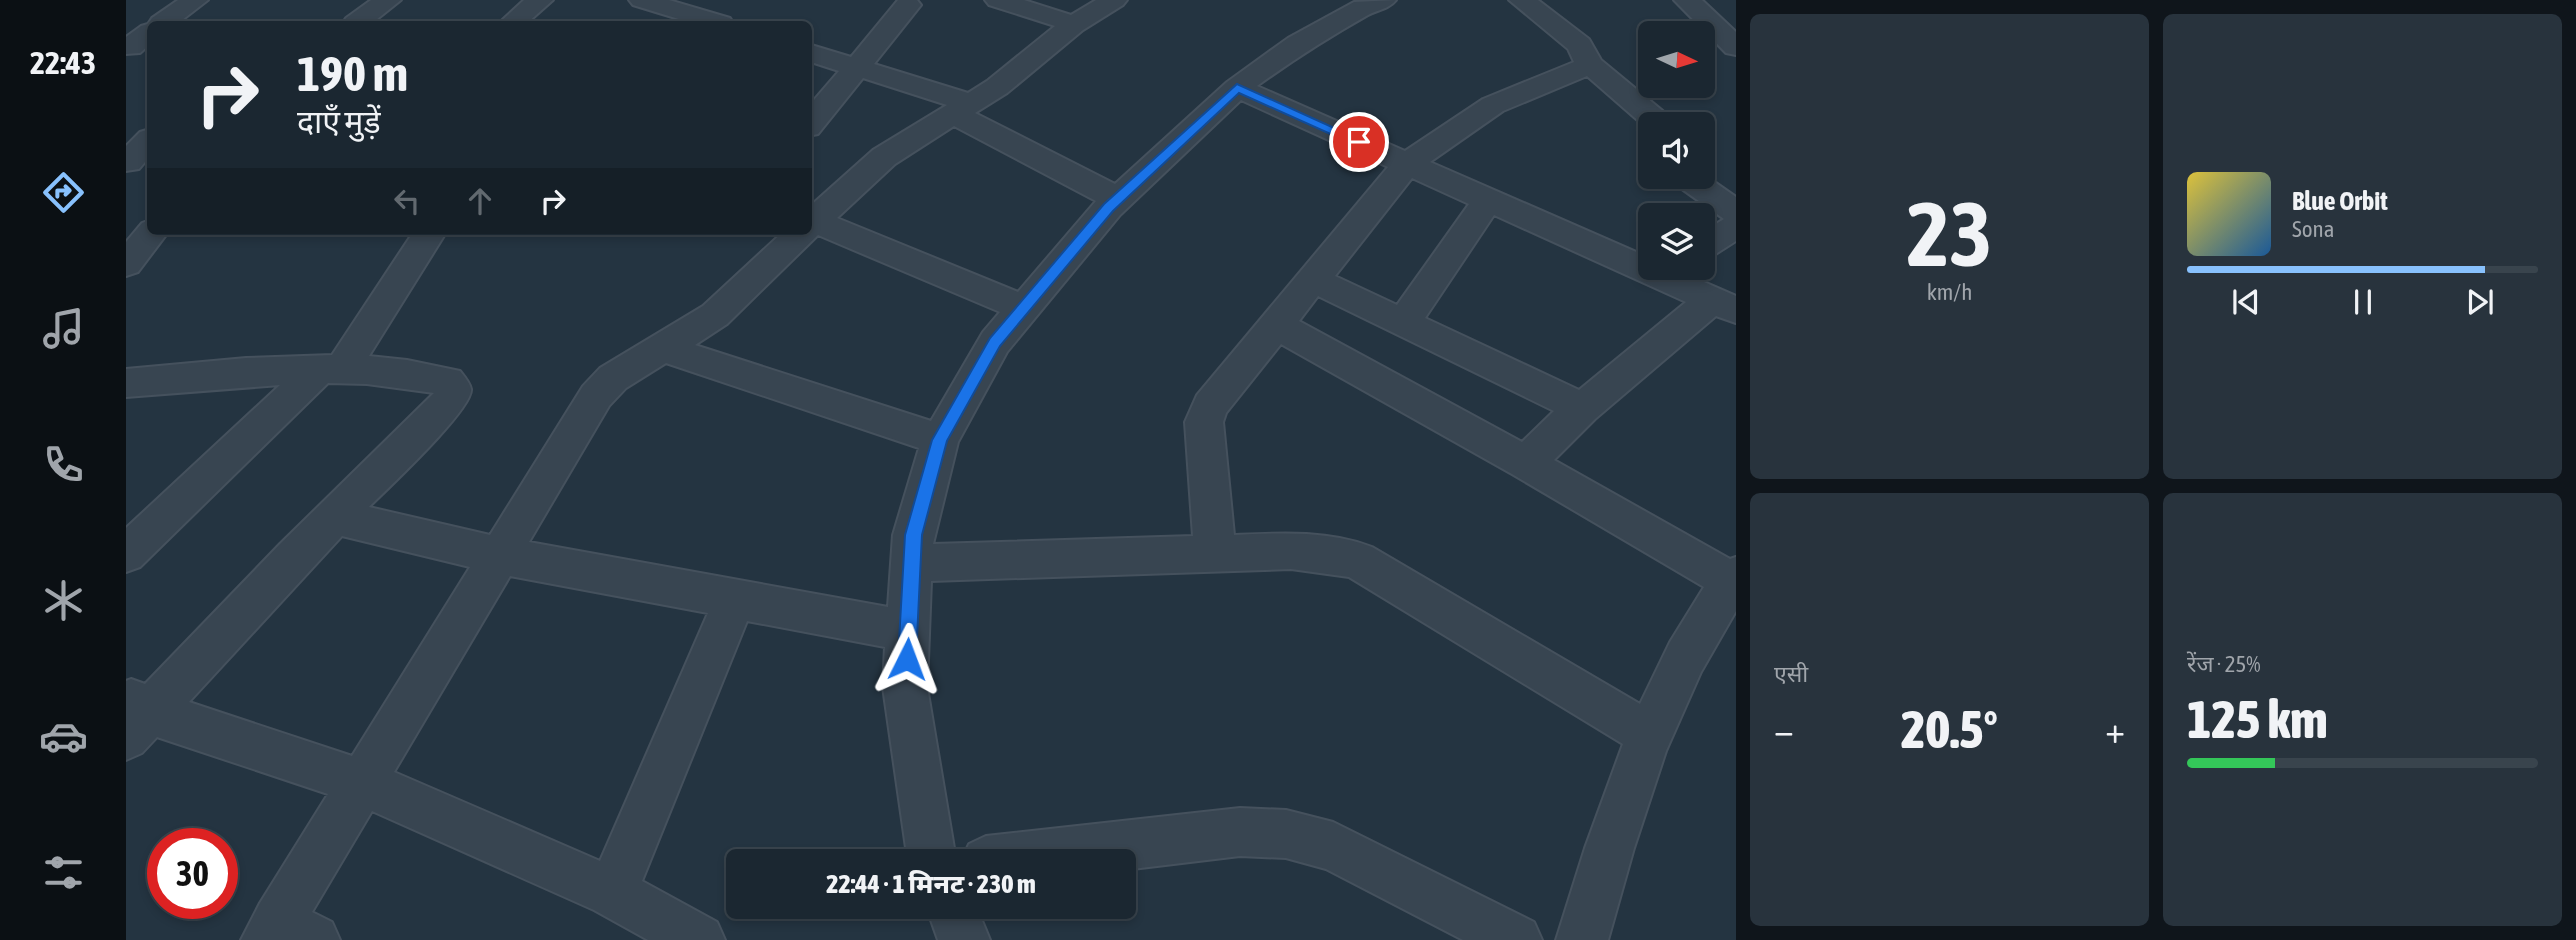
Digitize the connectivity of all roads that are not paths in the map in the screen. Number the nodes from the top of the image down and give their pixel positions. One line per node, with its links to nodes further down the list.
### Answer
1 (195, 0): 11 (street)
2 (388, 0): 12 (street)
3 (540, 0): 13 (street)
4 (998, 0): 15 (street)
5 (1114, 0): 15 (street)
6 (1383, 0): 20 (street)
7 (1522, 0): 18 (street)
8 (1687, 0): 16 (street)
9 (643, 5): 14 (street)
10 (908, 5): 19 (street)
11 (165, 21)
12 (359, 21)
13 (516, 21)
14 (709, 21)
15 (1074, 24): 21 (street)
16 (1736, 47)
17 (812, 53): 19 (street)
18 (1590, 65): 22 (street); 26 (street)
19 (858, 67): 21 (street); 23 (street)
20 (1237, 88): 26 (street); 28 (street)
21 (962, 109): 28 (street); 31 (street)
22 (1638, 121)
23 (812, 122)
24 (147, 144): 25 (street)
25 (135, 163)
26 (1408, 164): 29 (street); 40 (street)
27 (1703, 189): 30 (street)
28 (1118, 199): 43 (street)
29 (1488, 200): 38 (street); 44 (street)
30 (1736, 212)
31 (812, 223)
32 (1736, 226): 37 (street)
33 (812, 227): 43 (street)
34 (150, 235): 39 (street)
35 (427, 235): 47 (street)
36 (799, 235): 46 (street)
37 (1715, 239)
38 (1638, 261)
39 (126, 264)
40 (1314, 279): 44 (street); 45 (street)
41 (1679, 280): 42 (street)
42 (1724, 305): 49 (street)
43 (1024, 308): 50 (street)
44 (1403, 323): 49 (street)
45 (1276, 325): 51 (street); 54 (street)
46 (663, 348): 50 (street); 55 (street)
47 (331, 368): 48 (street); 52 (street); 53 (street)
48 (135, 389)
49 (1582, 408): 51 (street)
50 (940, 440): 56 (street)
51 (1525, 463): 57 (street)
52 (335, 517): 55 (street); 60 (street)
53 (126, 554)
54 (1215, 554): 56 (street); 61 (street)
55 (498, 555): 58 (street); 62 (street)
56 (911, 563): 59 (street)
57 (1734, 579): 61 (street)
58 (736, 599): 59 (street); 65 (street)
59 (908, 631): 63 (street)
60 (134, 716): 62 (street)
61 (1650, 735): 71 (street)
62 (360, 782): 65 (street); 67 (street)
63 (930, 849)
64 (1091, 849): 70 (street)
65 (612, 892): 68 (street)
66 (956, 919): 69 (street)
67 (286, 933)
68 (699, 940)
69 (964, 940)
70 (1516, 940)
71 (1582, 940)

